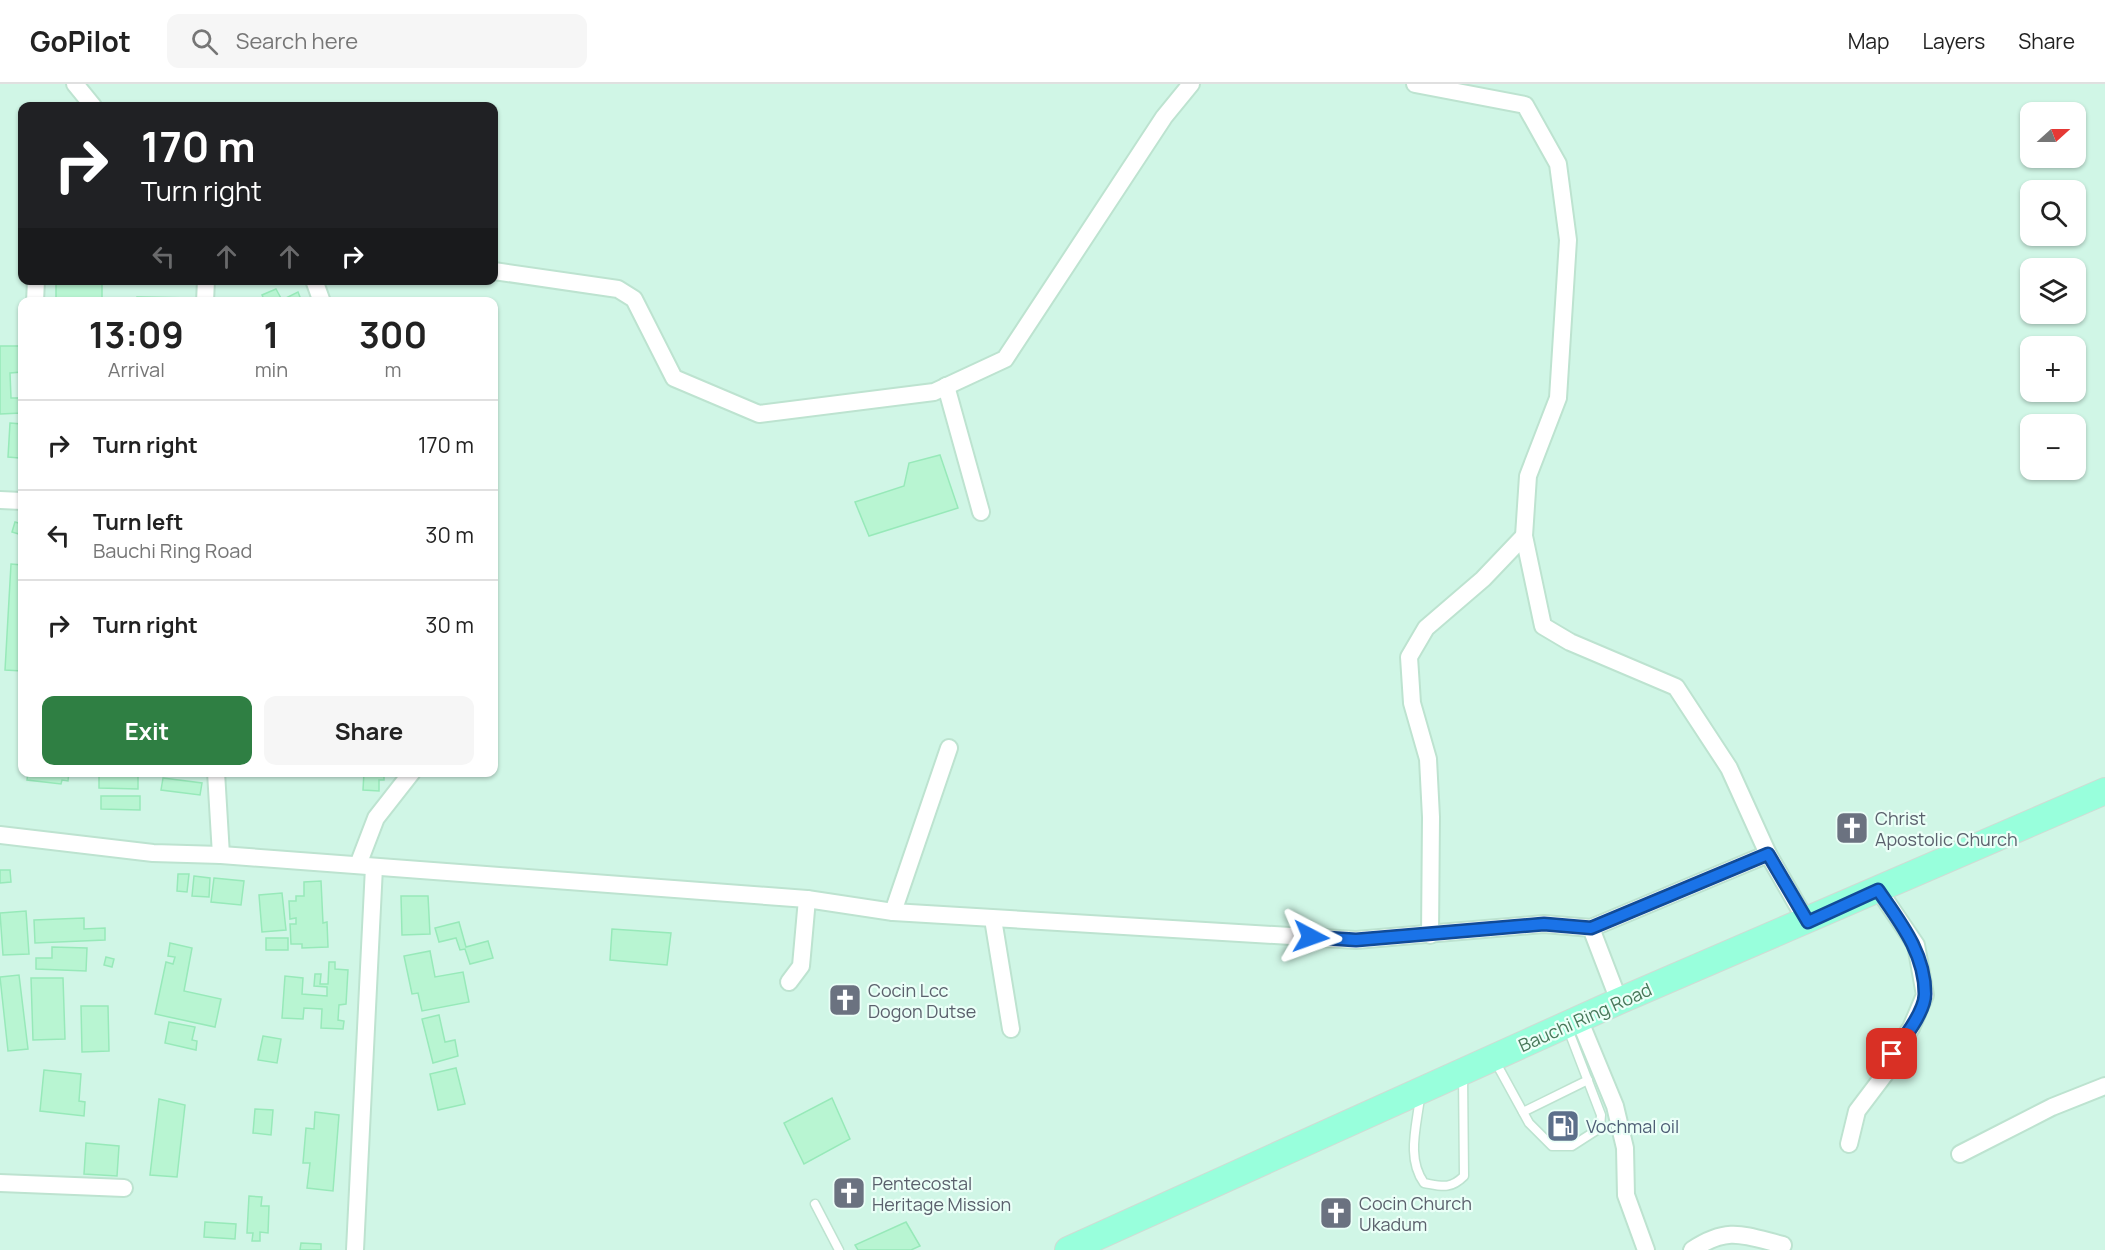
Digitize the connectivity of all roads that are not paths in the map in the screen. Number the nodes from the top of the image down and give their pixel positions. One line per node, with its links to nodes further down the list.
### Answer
1 (75, 84): 4 (street)
2 (1191, 84): 6 (street)
3 (1415, 84): 10 (street)
4 (90, 102)
5 (498, 272): 6 (street)
6 (946, 386): 9 (street)
7 (0, 500): 8 (street)
8 (18, 501)
9 (981, 512)
10 (1524, 536): 16 (street); 25 (street)
11 (950, 748): 21 (street)
12 (216, 777): 17 (street)
13 (408, 777): 18 (street)
14 (2105, 791): 19 (main road, Bauchi Ring Road)
15 (0, 835): 17 (street)
16 (1768, 854): 23 (street); 24 (street)
17 (221, 855): 18 (street)
18 (366, 866): 20 (street); 42 (street)
19 (1878, 890): 23 (main road, Bauchi Ring Road); 36 (street)
20 (807, 899): 21 (street); 26 (street)
21 (894, 912): 22 (street)
22 (993, 919): 25 (street); 29 (street)
23 (1808, 922): 27 (main road, Bauchi Ring Road)
24 (1591, 928): 25 (street); 27 (street)
25 (1430, 935)
26 (789, 982)
27 (1619, 1001): 28 (main road, Bauchi Ring Road)
28 (1573, 1022): 30 (main road, Bauchi Ring Road); 32 (lane); 45 (street)
29 (1011, 1029)
30 (1493, 1058): 31 (main road, Bauchi Ring Road); 35 (lane)
31 (1463, 1072): 34 (main road, Bauchi Ring Road); 34 (lane)
32 (1588, 1080): 35 (lane); 35 (lane)
33 (2105, 1086): 37 (street)
34 (1421, 1090): 44 (main road, Bauchi Ring Road)
35 (1523, 1112)
36 (1848, 1144)
37 (1960, 1154)
38 (0, 1183): 39 (street)
39 (124, 1188)
40 (815, 1204): 43 (lane)
41 (1783, 1245): 46 (street)
42 (355, 1250)
43 (839, 1250)
44 (1068, 1250)
45 (1646, 1250)
46 (1692, 1250)

